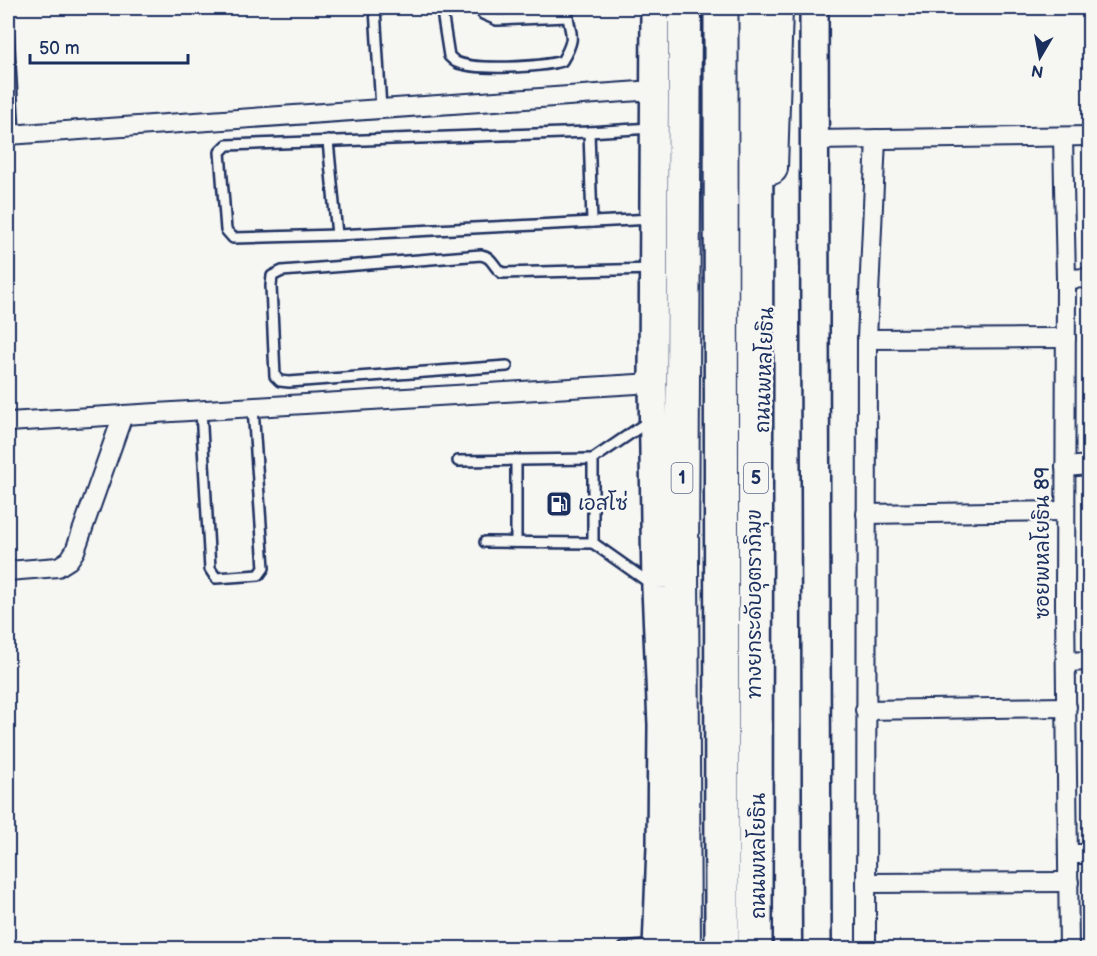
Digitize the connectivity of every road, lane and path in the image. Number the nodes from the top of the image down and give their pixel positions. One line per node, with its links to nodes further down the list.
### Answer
1 (375, 8): 16 (lane)
2 (448, 8): 11 (lane)
3 (479, 8): 12 (lane)
4 (516, 8): 12 (lane)
5 (655, 8): 15 (main road, 1)
6 (685, 8): 50 (highway, 1)
7 (721, 8): 64 (highway, ทางยกระดับอุตราภิมุข / 5)
8 (756, 8): 65 (highway, ทางยกระดับอุตราภิมุข / 5)
9 (776, 8): 65 (highway, ถนนพหลโยธิน)
10 (814, 8): 23 (main road)
11 (568, 12): 12 (lane)
12 (517, 19)
13 (8, 30): 14 (lane)
14 (9, 79): 19 (lane)
15 (654, 90): 16 (street); 17 (main road, 1)
16 (381, 109): 19 (street)
17 (654, 128): 18 (lane); 25 (main road, 1)
18 (589, 132): 24 (lane); 26 (lane)
19 (11, 134)
20 (1089, 136): 21 (street)
21 (1063, 137): 22 (street); 30 (street, ซอยพหลโยธิน 89)
22 (876, 139): 23 (street); 32 (street)
23 (814, 140): 66 (main road)
24 (328, 141): 27 (lane); 27 (lane)
25 (654, 219): 26 (lane); 28 (main road, 1)
26 (592, 222): 27 (lane)
27 (337, 235)
28 (653, 270): 33 (lane); 34 (main road, 1)
29 (1089, 278): 30 (street)
30 (1066, 279): 31 (street, ซอยพหลโยธิน 89)
31 (1066, 338): 32 (street); 44 (street, ซอยพหลโยธิน 89)
32 (867, 339): 46 (street)
33 (507, 366)
34 (653, 383): 35 (street); 38 (main road, 1)
35 (253, 408): 36 (street); 36 (lane)
36 (201, 410): 37 (street)
37 (123, 415): 39 (street); 51 (street)
38 (654, 418): 40 (lane); 52 (main road, 1)
39 (8, 422)
40 (593, 459): 41 (lane); 49 (lane)
41 (516, 460): 42 (lane); 48 (lane)
42 (458, 461)
43 (1089, 465): 44 (street)
44 (1065, 467): 45 (street, ซอยพหลโยธิน 89)
45 (1065, 511): 46 (street); 54 (street, ซอยพหลโยธิน 89)
46 (866, 514): 56 (street)
47 (485, 542): 48 (lane)
48 (516, 542): 49 (lane)
49 (593, 543): 52 (lane)
50 (682, 566): 57 (highway); 62 (highway, 1)
51 (8, 571)
52 (656, 588): 57 (main road, 1)
53 (1089, 661): 54 (street)
54 (1066, 662): 55 (street, ซอยพหลโยธิน 89)
55 (1067, 707): 56 (street); 58 (street, ซอยพหลโยธิน 89)
56 (865, 710): 61 (street)
57 (662, 725): 62 (main road, 1)
58 (1068, 854): 59 (street); 60 (street, ซอยพหลโยธิน 89)
59 (1089, 854)
60 (1069, 882): 61 (street); 68 (street, ซอยพหลโยธิน 89)
61 (866, 883): 67 (street)
62 (666, 947): 63 (lane)
63 (624, 948)
64 (722, 948)
65 (757, 948)
66 (817, 948)
67 (866, 948)
68 (1069, 948)

